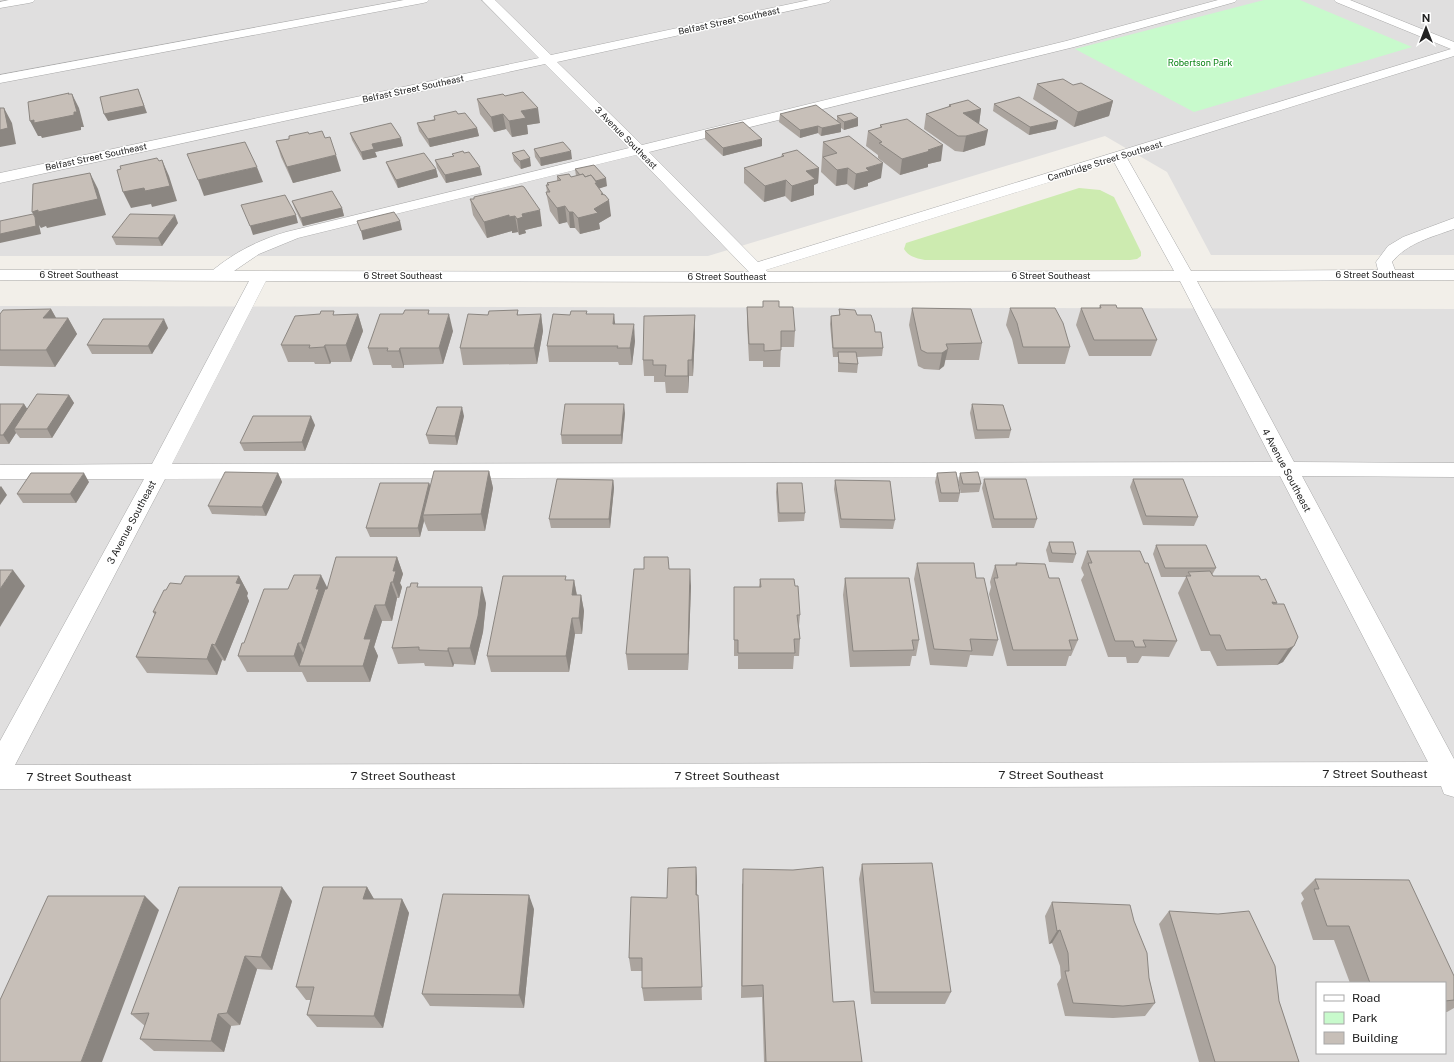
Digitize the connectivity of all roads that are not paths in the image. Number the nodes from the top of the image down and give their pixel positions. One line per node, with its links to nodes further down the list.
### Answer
1 (29, 0): 7 (street)
2 (423, 0): 11 (street)
3 (488, 0): 10 (street, 3 Avenue Southeast)
4 (825, 0): 10 (street, Belfast Street Southeast)
5 (1231, 0): 12 (street)
6 (1340, 0): 8 (street)
7 (0, 5)
8 (1454, 46)
9 (1454, 52): 13 (street, Cambridge Street Southeast)
10 (547, 60): 12 (street, 3 Avenue Southeast); 14 (street, Belfast Street Southeast)
11 (0, 79)
12 (639, 150): 16 (street, 3 Avenue Southeast); 18 (street)
13 (1119, 157): 16 (street, Cambridge Street Southeast); 19 (street, 4 Avenue Southeast)
14 (0, 178)
15 (1454, 223): 21 (street)
16 (760, 272): 19 (street, 6 Street Southeast); 20 (street, 6 Street Southeast)
17 (0, 275): 18 (street, 6 Street Southeast)
18 (218, 275): 20 (street, 6 Street Southeast)
19 (1185, 275): 21 (street, 6 Street Southeast); 23 (street, 4 Avenue Southeast)
20 (260, 276): 24 (street, 3 Avenue Southeast)
21 (1389, 276): 22 (street, 6 Street Southeast)
22 (1454, 276)
23 (1287, 469): 24 (street); 25 (street); 29 (street, 4 Avenue Southeast)
24 (159, 470): 26 (street); 27 (street, 3 Avenue Southeast)
25 (1454, 470)
26 (0, 472)
27 (0, 767)
28 (0, 777): 29 (street, 7 Street Southeast)
29 (1452, 777)

